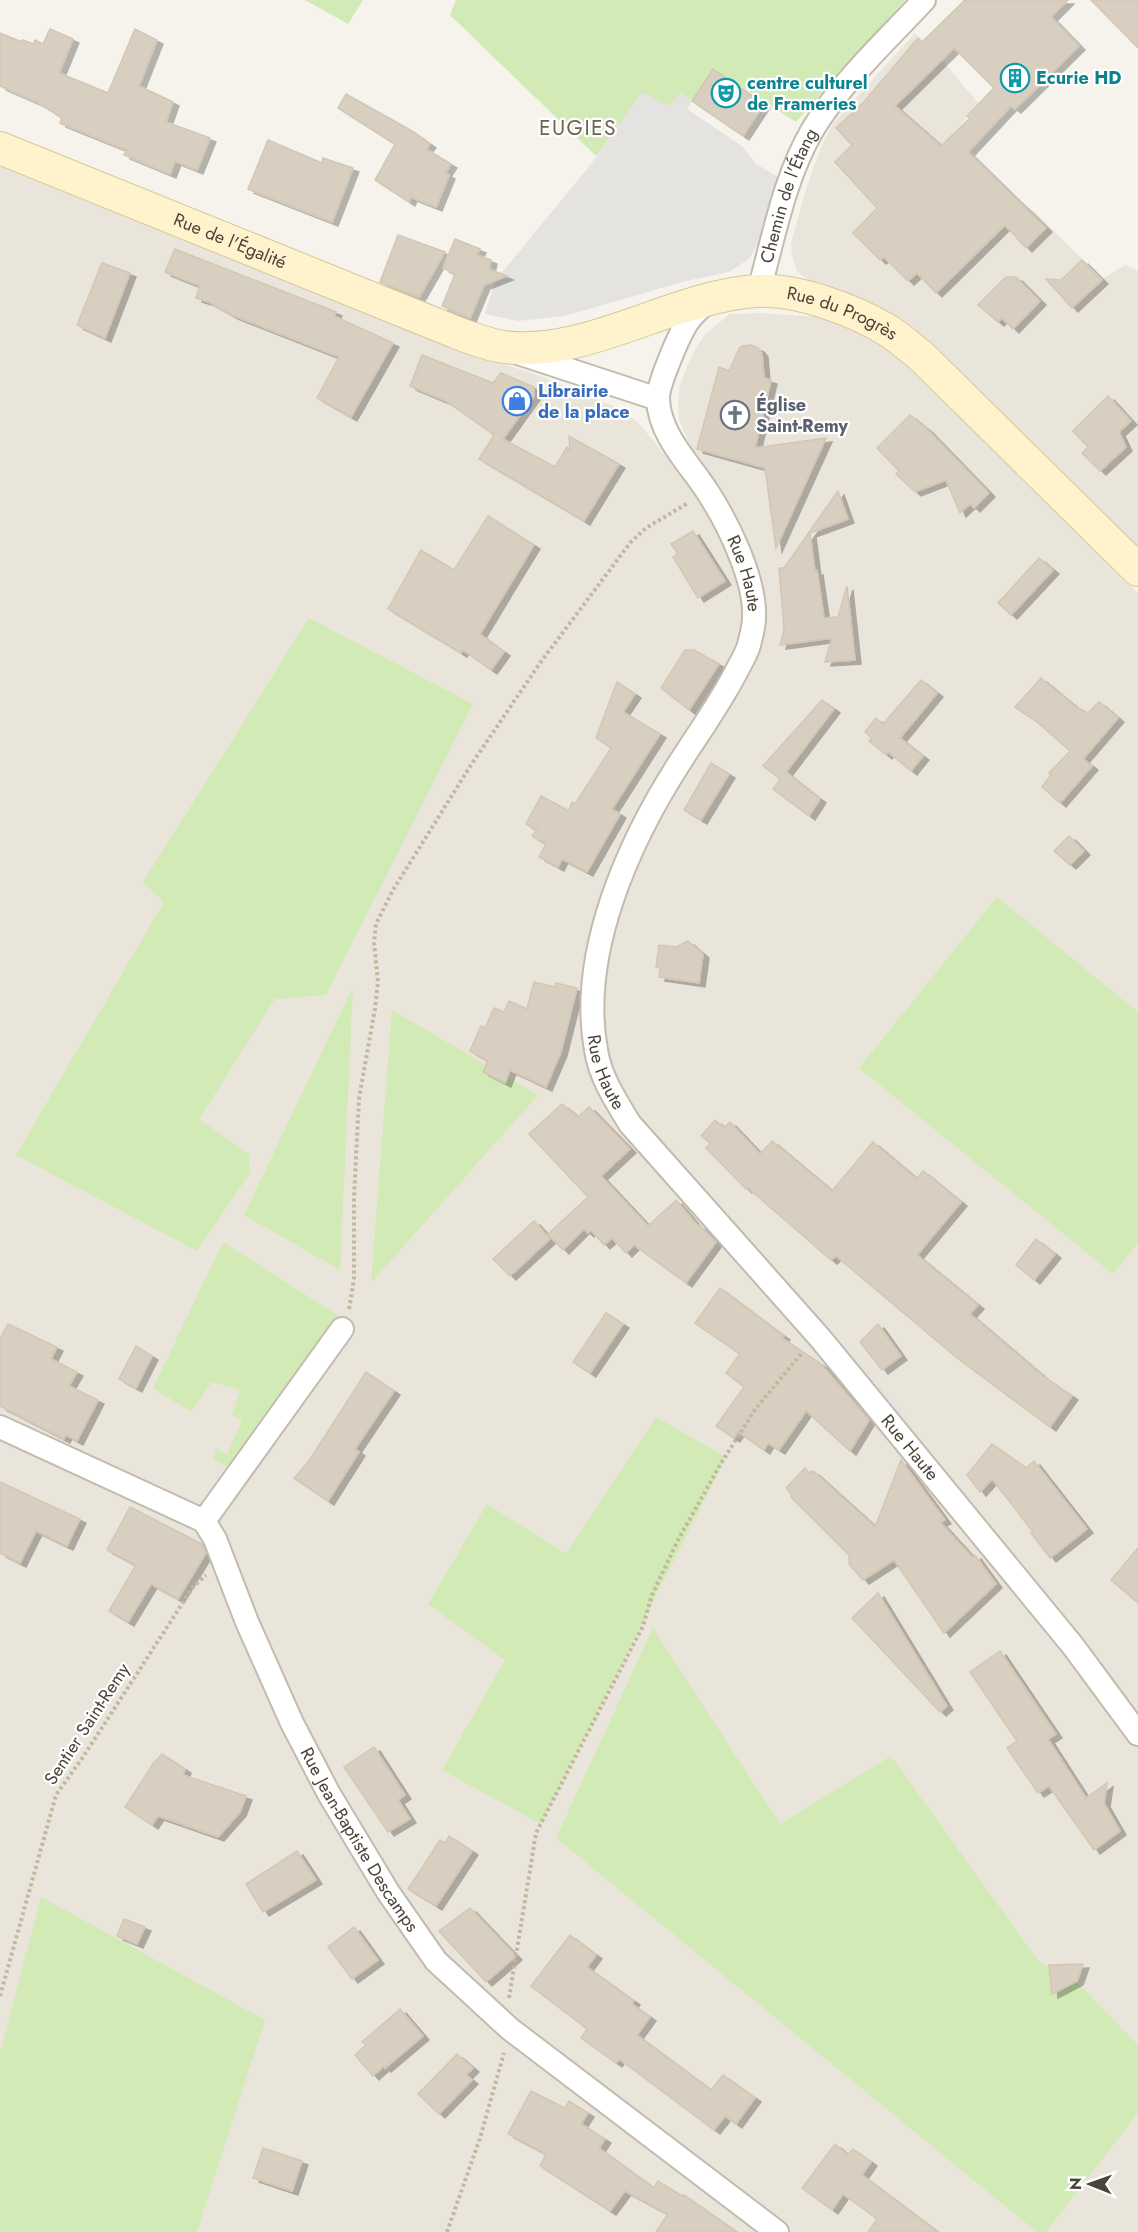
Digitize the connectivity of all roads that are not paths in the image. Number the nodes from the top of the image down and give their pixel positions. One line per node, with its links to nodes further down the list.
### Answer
1 (924, 0): 3 (street, Chemin de l'Étang)
2 (0, 148): 5 (main road, Rue de l'Égalité)
3 (759, 290): 4 (main road, Rue du Progrès); 8 (main road, Rue du Progrès)
4 (710, 299): 6 (main road, Rue du Progrès); 7 (street)
5 (460, 334): 6 (main road, Rue du Progrès)
6 (502, 347): 7 (street)
7 (657, 399): 12 (street, Rue Haute)
8 (1138, 570)
9 (342, 1329): 11 (street)
10 (0, 1427): 11 (street)
11 (204, 1521): 13 (street, Rue Jean-Baptiste Descamps)
12 (1138, 1734)
13 (777, 2232)

